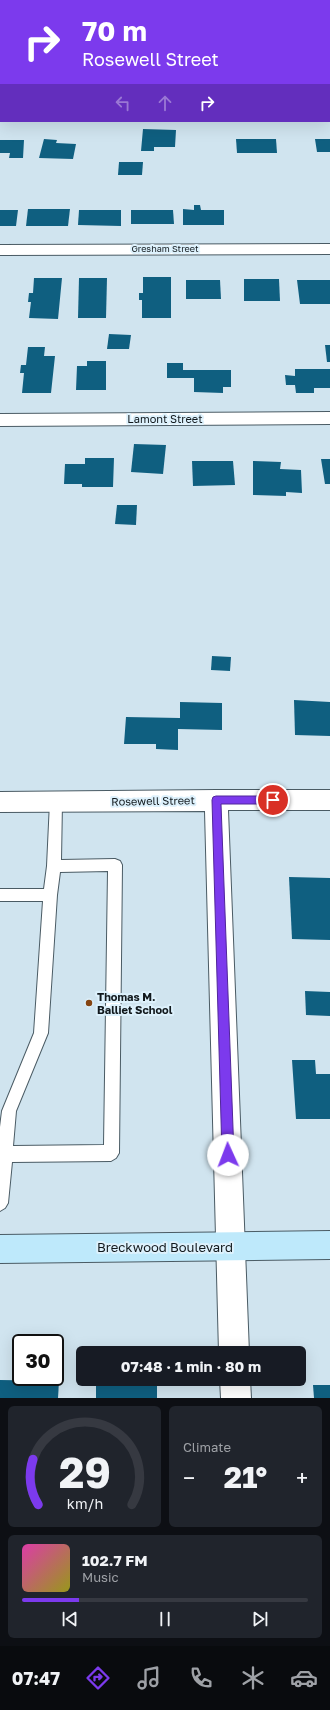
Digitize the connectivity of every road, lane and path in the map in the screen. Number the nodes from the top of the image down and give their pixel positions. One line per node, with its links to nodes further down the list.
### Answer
1 (330, 248): 2 (street, Gresham Street)
2 (0, 250)
3 (330, 418): 4 (street, Lamont Street)
4 (0, 420)
5 (216, 800): 6 (street, Rosewell Street); 8 (street, Rosewell Street); 15 (street)
6 (330, 800)
7 (0, 802): 8 (street, Rosewell Street)
8 (56, 802): 9 (lane)
9 (54, 866): 11 (lane); 12 (lane)
10 (0, 895): 11 (lane)
11 (50, 895): 12 (lane)
12 (5, 1154): 13 (lane)
13 (0, 1203)
14 (330, 1245): 15 (main road, Breckwood Boulevard)
15 (231, 1247): 16 (main road, Breckwood Boulevard); 17 (street)
16 (0, 1249)
17 (234, 1346)
18 (235, 1386): 19 (street)
19 (236, 1398)

